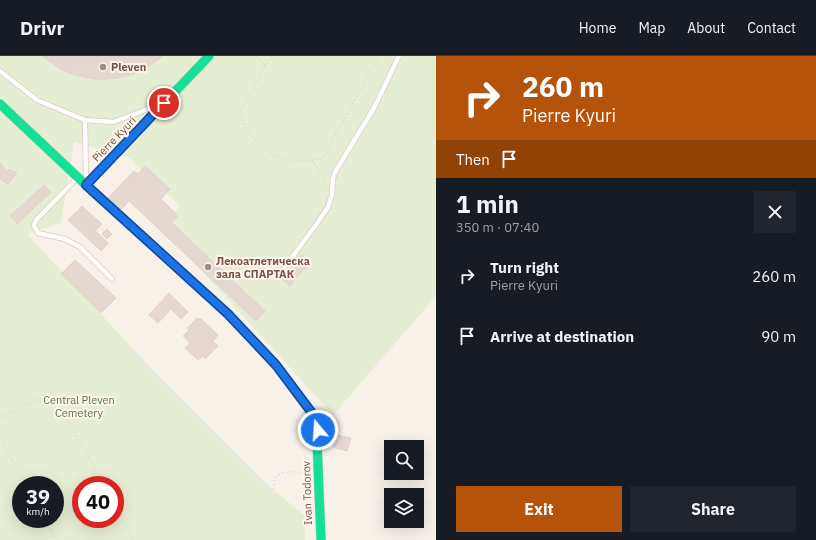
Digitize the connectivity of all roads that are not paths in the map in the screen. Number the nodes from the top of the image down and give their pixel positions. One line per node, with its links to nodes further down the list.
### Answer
1 (209, 56): 4 (street, Pierre Kyuri)
2 (399, 56): 9 (lane)
3 (0, 71): 6 (lane)
4 (164, 103): 6 (lane); 8 (street, Pierre Kyuri)
5 (0, 104): 7 (street)
6 (84, 120): 8 (lane)
7 (78, 177): 8 (street); 10 (lane)
8 (86, 185): 11 (street, Ivan Todorov)
9 (284, 268)
10 (112, 279)
11 (321, 540)

